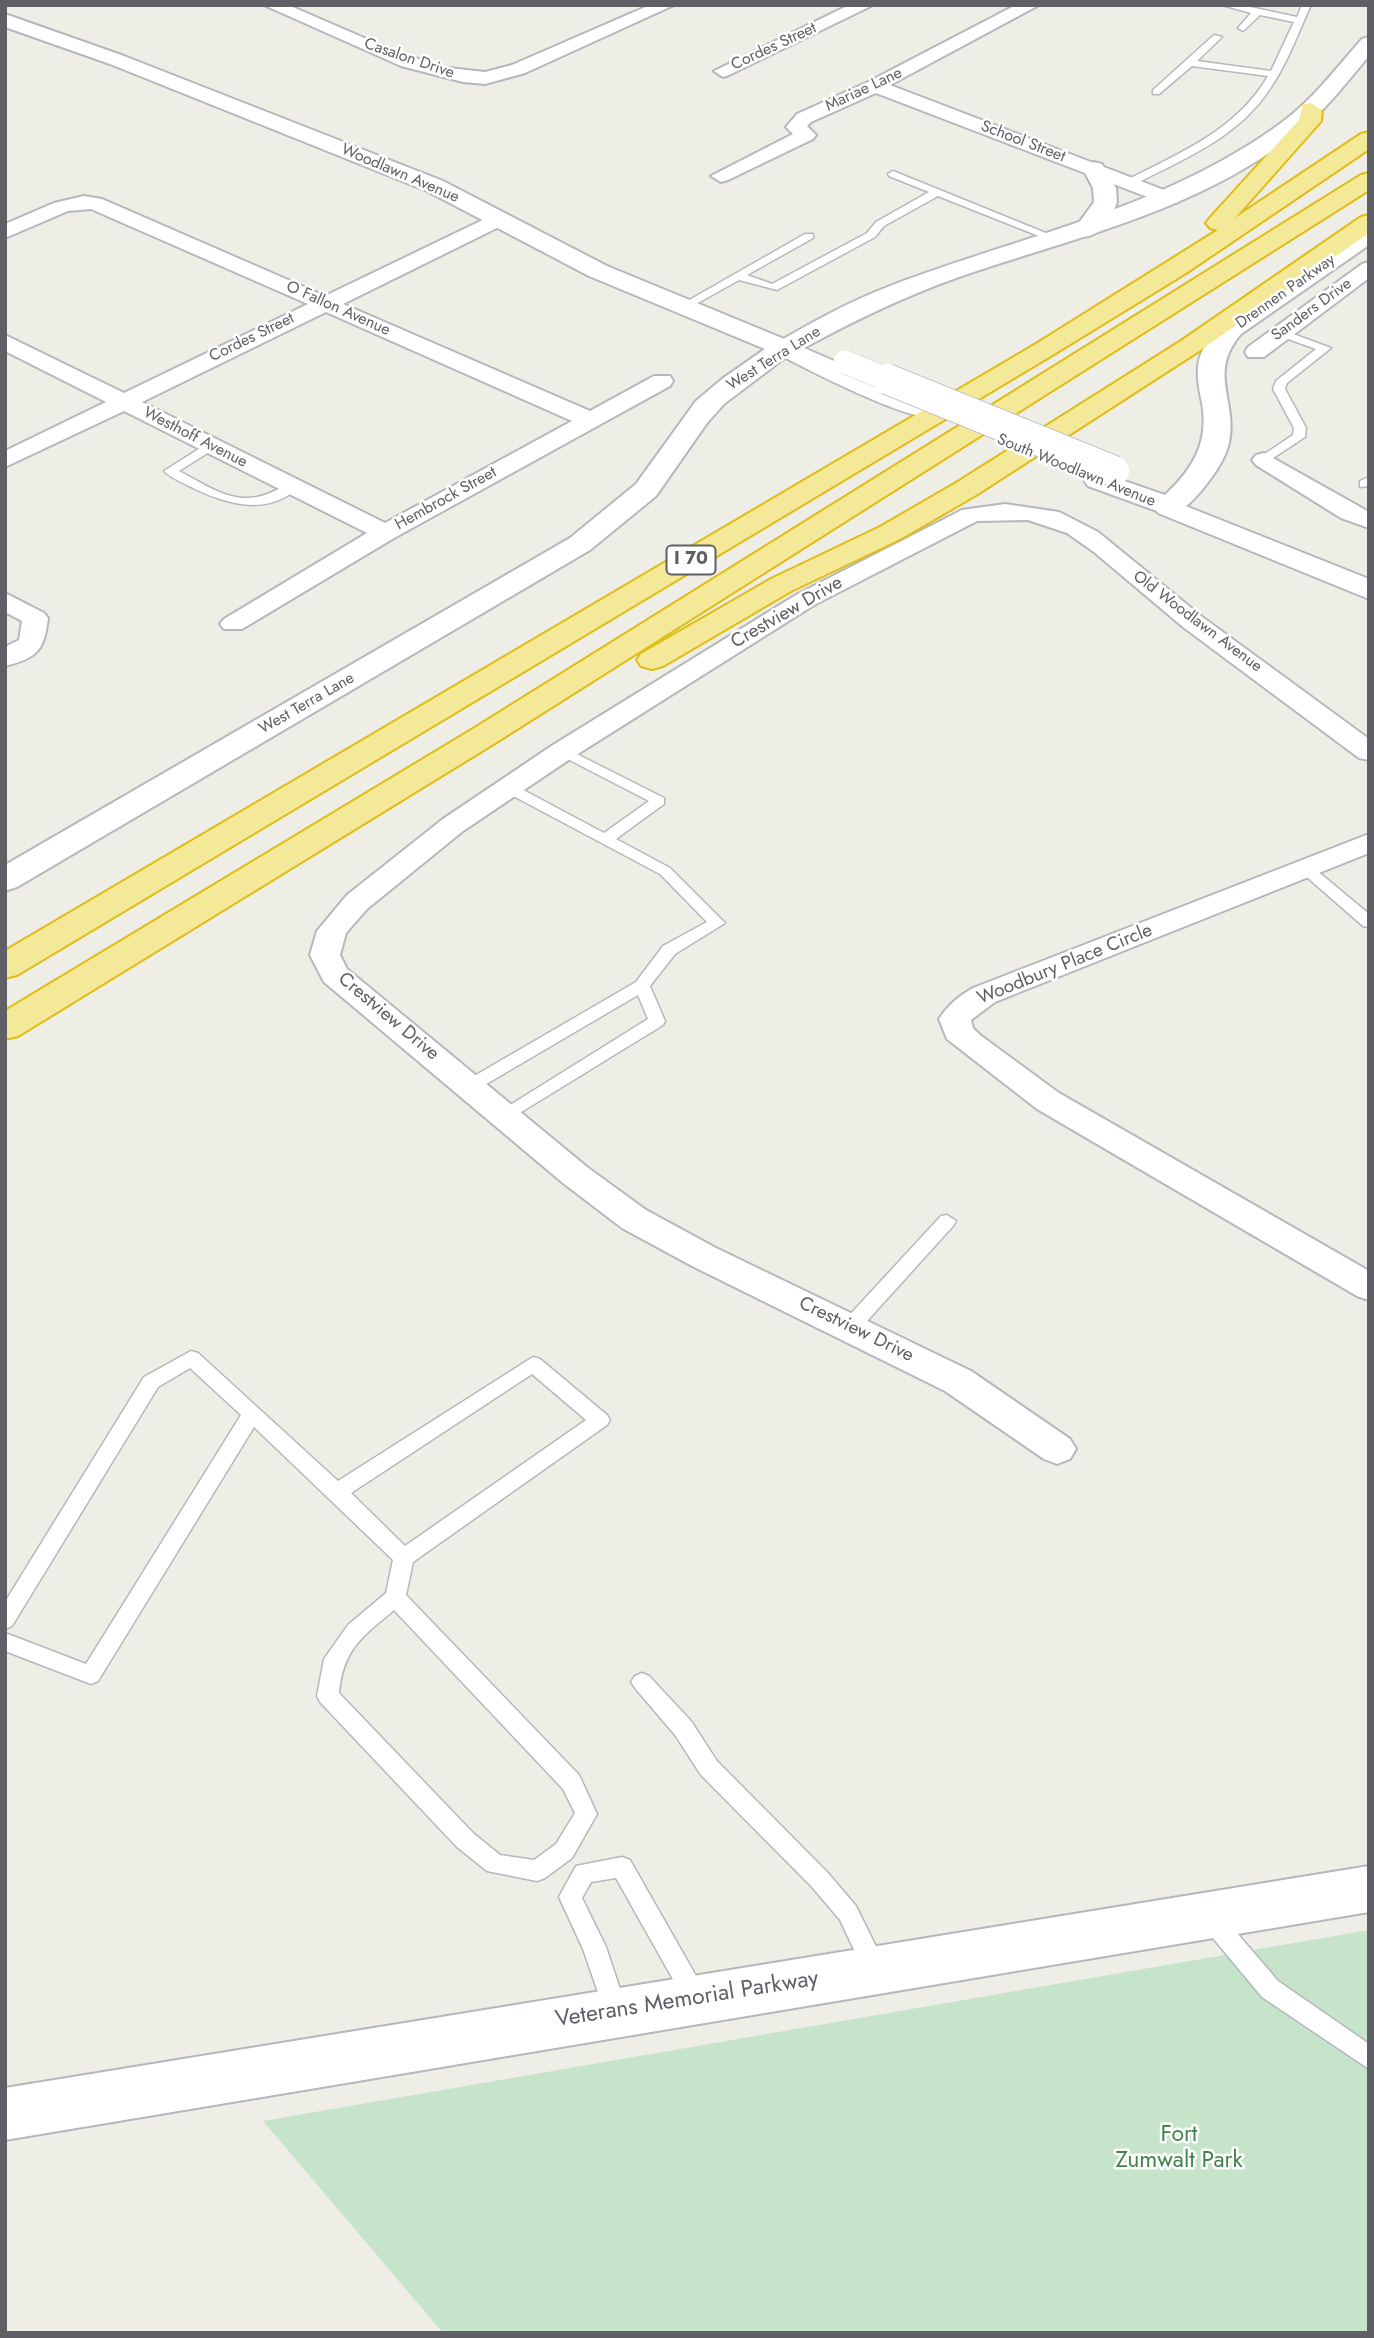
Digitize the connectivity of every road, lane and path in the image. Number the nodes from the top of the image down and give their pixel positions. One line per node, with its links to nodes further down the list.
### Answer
1 (273, 5): 2 (street, Casalon Drive)
2 (665, 5)
3 (864, 5): 14 (street, Cordes Street)
4 (1030, 5): 16 (street, Mariae Lane)
5 (1226, 5): 7 (lane)
6 (1307, 5): 9 (lane)
7 (1257, 12): 9 (lane); 10 (lane)
8 (5, 20): 27 (street, Woodlawn Avenue)
9 (1300, 20): 15 (lane)
10 (1243, 28)
11 (1217, 37): 13 (lane)
12 (1369, 43): 18 (street, West Terra Lane)
13 (1190, 63): 15 (lane); 17 (lane)
14 (723, 71)
15 (1273, 74): 24 (lane)
16 (875, 86): 20 (street, School Street); 22 (street, Mariae Lane)
17 (1156, 92)
18 (1311, 110): 26 (street, West Terra Lane); 34 (highway)
19 (1369, 139): 34 (highway, I 70)
20 (1094, 169): 24 (street, School Street); 29 (street)
21 (893, 174): 25 (lane)
22 (721, 176)
23 (1369, 180): 63 (highway, I 70)
24 (1129, 183): 26 (street, School Street)
25 (937, 192): 33 (lane); 36 (lane)
26 (1170, 198): 29 (street, West Terra Lane)
27 (500, 219): 37 (street, Cordes Street); 38 (street, Woodlawn Avenue)
28 (1369, 222): 63 (highway)
29 (1085, 231): 33 (street, West Terra Lane)
30 (5, 232): 37 (street, O Fallon Avenue)
31 (1369, 234): 48 (street, Drennen Parkway)
32 (809, 236): 36 (lane)
33 (1058, 240): 39 (street, West Terra Lane)
34 (1177, 268): 72 (highway, I 70)
35 (1369, 268): 40 (street, Sanders Drive)
36 (738, 276): 38 (lane)
37 (325, 303): 46 (street, Cordes Street); 47 (street, O Fallon Avenue)
38 (683, 307): 42 (street, Woodlawn Avenue)
39 (839, 320): 42 (street, West Terra Lane); 44 (street)
40 (1281, 333): 43 (street, Sanders Drive); 51 (lane)
41 (5, 342): 46 (street, Westhoff Avenue)
42 (785, 348): 44 (street, South Woodlawn Avenue); 70 (street, West Terra Lane)
43 (1256, 352)
44 (837, 366): 52 (street, South Woodlawn Avenue)
45 (662, 381): 47 (street, Hembrock Street)
46 (123, 401): 49 (street, Westhoff Avenue); 50 (street, Cordes Street)
47 (590, 420): 57 (street, Hembrock Street)
48 (1216, 444): 52 (street); 54 (street)
49 (210, 446): 53 (street, Westhoff Avenue); 53 (lane)
50 (5, 460)
51 (1264, 460): 56 (street)
52 (1106, 475): 54 (street, South Woodlawn Avenue)
53 (293, 487): 57 (street, Westhoff Avenue)
54 (1168, 507): 58 (street, South Woodlawn Avenue)
55 (1017, 512): 62 (street, Old Woodlawn Avenue); 64 (street, Crestview Drive)
56 (1369, 521)
57 (384, 533): 60 (street, Hembrock Street)
58 (1369, 590)
59 (5, 601): 61 (street)
60 (233, 624)
61 (5, 658)
62 (1357, 729): 65 (street, Old Woodlawn Avenue)
63 (484, 736): 74 (highway, I 70)
64 (563, 751): 66 (street, Crestview Drive); 67 (lane)
65 (1369, 752)
66 (509, 788): 67 (lane); 75 (street, Crestview Drive)
67 (605, 839): 73 (lane)
68 (1369, 843): 69 (street, Woodbury Place Circle)
69 (1305, 868): 71 (lane); 78 (street, Woodbury Place Circle)
70 (5, 880)
71 (1369, 922)
72 (5, 967)
73 (642, 986): 75 (lane); 76 (lane)
74 (5, 1027)
75 (470, 1086): 76 (street, Crestview Drive)
76 (506, 1116): 79 (street, Crestview Drive)
77 (947, 1221): 79 (lane)
78 (1369, 1287)
79 (851, 1326): 81 (street, Crestview Drive)
80 (252, 1414): 82 (lane); 85 (lane); 86 (lane)
81 (1057, 1449)
82 (338, 1492): 83 (lane); 83 (lane)
83 (404, 1559): 84 (lane)
84 (395, 1597): 88 (lane); 88 (lane)
85 (5, 1620)
86 (5, 1642)
87 (642, 1682): 92 (lane)
88 (564, 1851): 89 (lane)
89 (584, 1873): 93 (lane); 94 (lane)
90 (1369, 1889): 91 (street, Veterans Memorial Parkway)
91 (1210, 1917): 92 (street, Veterans Memorial Parkway); 95 (lane)
92 (875, 1969): 93 (street, Veterans Memorial Parkway)
93 (696, 1998): 94 (street, Veterans Memorial Parkway)
94 (616, 2011): 96 (street, Veterans Memorial Parkway)
95 (1369, 2058)
96 (5, 2114)

